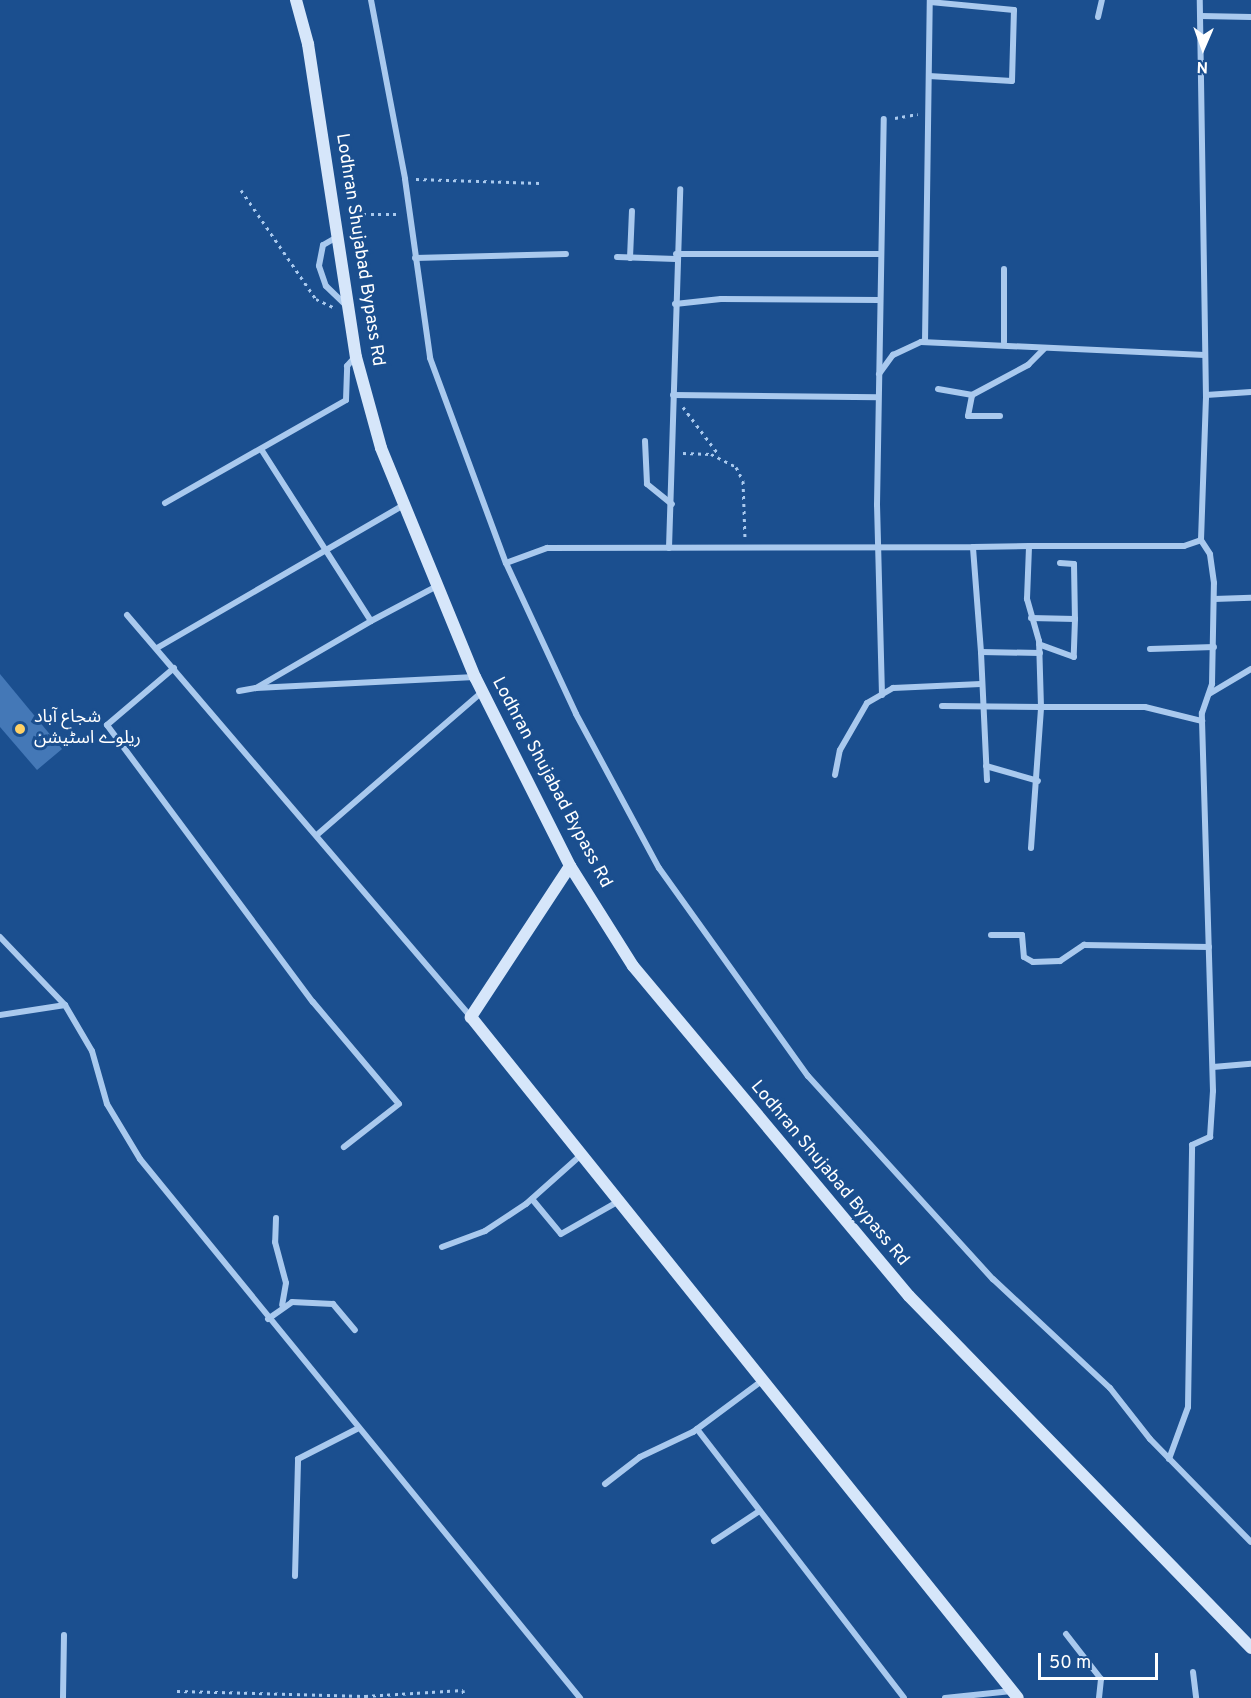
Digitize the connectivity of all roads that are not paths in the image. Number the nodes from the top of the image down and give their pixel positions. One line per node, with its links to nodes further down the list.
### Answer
1 (296, 0): 13 (street, Lodhran Shujabad Bypass Rd)
2 (371, 0): 18 (street)
3 (1102, 0): 7 (street)
4 (1200, 0): 6 (street)
5 (930, 1): 9 (street); 9 (street)
6 (1201, 16): 8 (street); 27 (street)
7 (1098, 17)
8 (1251, 17)
9 (929, 76): 24 (street)
10 (885, 119): 15 (street)
11 (680, 189): 17 (street)
12 (633, 211): 19 (street)
13 (338, 237): 23 (street, Lodhran Shujabad Bypass Rd); 23 (street)
14 (566, 254): 18 (street)
15 (881, 254): 17 (street); 21 (street)
16 (617, 257): 19 (street)
17 (676, 257): 19 (street); 22 (street)
18 (414, 258): 48 (street)
19 (630, 258)
20 (1005, 269): 25 (street)
21 (880, 300): 22 (street); 29 (street)
22 (675, 304): 32 (street)
23 (347, 306): 28 (street, Lodhran Shujabad Bypass Rd)
24 (925, 342): 25 (street); 29 (street)
25 (1004, 342): 26 (street)
26 (1044, 349): 27 (street); 33 (street)
27 (1205, 355): 34 (street)
28 (356, 357): 38 (street); 41 (street, Lodhran Shujabad Bypass Rd)
29 (879, 374): 35 (street)
30 (938, 389): 33 (street)
31 (1251, 392): 34 (street)
32 (673, 395): 35 (street); 40 (street)
33 (972, 395): 36 (street)
34 (1206, 395): 42 (street)
35 (879, 398): 43 (street)
36 (1000, 416)
37 (645, 441): 40 (street)
38 (261, 448): 39 (street); 46 (street)
39 (165, 503)
40 (672, 504): 47 (street)
41 (402, 506): 46 (street); 50 (street, Lodhran Shujabad Bypass Rd)
42 (1201, 540): 44 (street); 52 (street)
43 (879, 543): 45 (street); 47 (street); 70 (street)
44 (1029, 546): 45 (street); 54 (street)
45 (973, 547): 61 (street)
46 (322, 549): 56 (street); 59 (street)
47 (669, 549): 48 (street)
48 (506, 563): 103 (street)
49 (1060, 564): 55 (street)
50 (437, 586): 56 (street); 65 (street, Lodhran Shujabad Bypass Rd)
51 (1251, 598): 52 (street)
52 (1214, 599): 58 (street)
53 (127, 615): 59 (street)
54 (1031, 618): 55 (street); 57 (street)
55 (1075, 619): 57 (street)
56 (370, 621): 67 (street)
57 (1039, 644): 62 (street)
58 (1214, 647): 60 (street); 71 (street)
59 (157, 648): 63 (street)
60 (1150, 649)
61 (981, 652): 62 (street); 66 (street)
62 (1040, 653): 74 (street)
63 (174, 668): 80 (street); 91 (street)
64 (1251, 669): 71 (street)
65 (475, 677): 67 (street); 69 (street, Lodhran Shujabad Bypass Rd)
66 (981, 684): 70 (street); 72 (street)
67 (256, 688): 68 (street)
68 (239, 691)
69 (482, 691): 80 (street); 82 (street, Lodhran Shujabad Bypass Rd)
70 (882, 694): 77 (street)
71 (1209, 694): 75 (street)
72 (982, 705): 73 (street); 74 (street); 76 (street)
73 (942, 706)
74 (1041, 707): 75 (street); 79 (street)
75 (1203, 721): 85 (street)
76 (986, 766): 78 (street); 79 (street)
77 (835, 775)
78 (987, 780)
79 (1038, 781): 81 (street)
80 (318, 834): 88 (street)
81 (1031, 848)
82 (570, 866): 88 (street); 111 (street, Lodhran Shujabad Bypass Rd)
83 (991, 935): 85 (street)
84 (0, 937): 86 (street)
85 (1209, 947): 90 (street)
86 (65, 1005): 87 (street); 98 (street)
87 (0, 1015)
88 (471, 1017): 92 (street)
89 (1251, 1064): 90 (street)
90 (1213, 1067): 103 (street)
91 (344, 1148)
92 (582, 1154): 93 (street); 94 (street)
93 (532, 1199): 94 (street); 96 (street)
94 (619, 1200): 100 (street)
95 (276, 1218): 97 (street)
96 (442, 1247)
97 (282, 1305): 98 (street); 99 (street)
98 (268, 1319): 101 (street)
99 (355, 1330)
100 (764, 1380): 102 (street); 113 (street)
101 (357, 1429): 108 (street); 115 (street)
102 (697, 1429): 104 (street); 105 (street)
103 (1169, 1459): 107 (street)
104 (605, 1484)
105 (758, 1512): 106 (street); 116 (street)
106 (714, 1541)
107 (1251, 1542)
108 (295, 1576)
109 (1066, 1634): 118 (street)
110 (64, 1635): 114 (street)
111 (1251, 1648)
112 (1193, 1672): 119 (street)
113 (1015, 1695): 117 (street)
114 (63, 1698)
115 (580, 1698)
116 (904, 1698)
117 (945, 1698)
118 (1099, 1698)
119 (1196, 1698)

